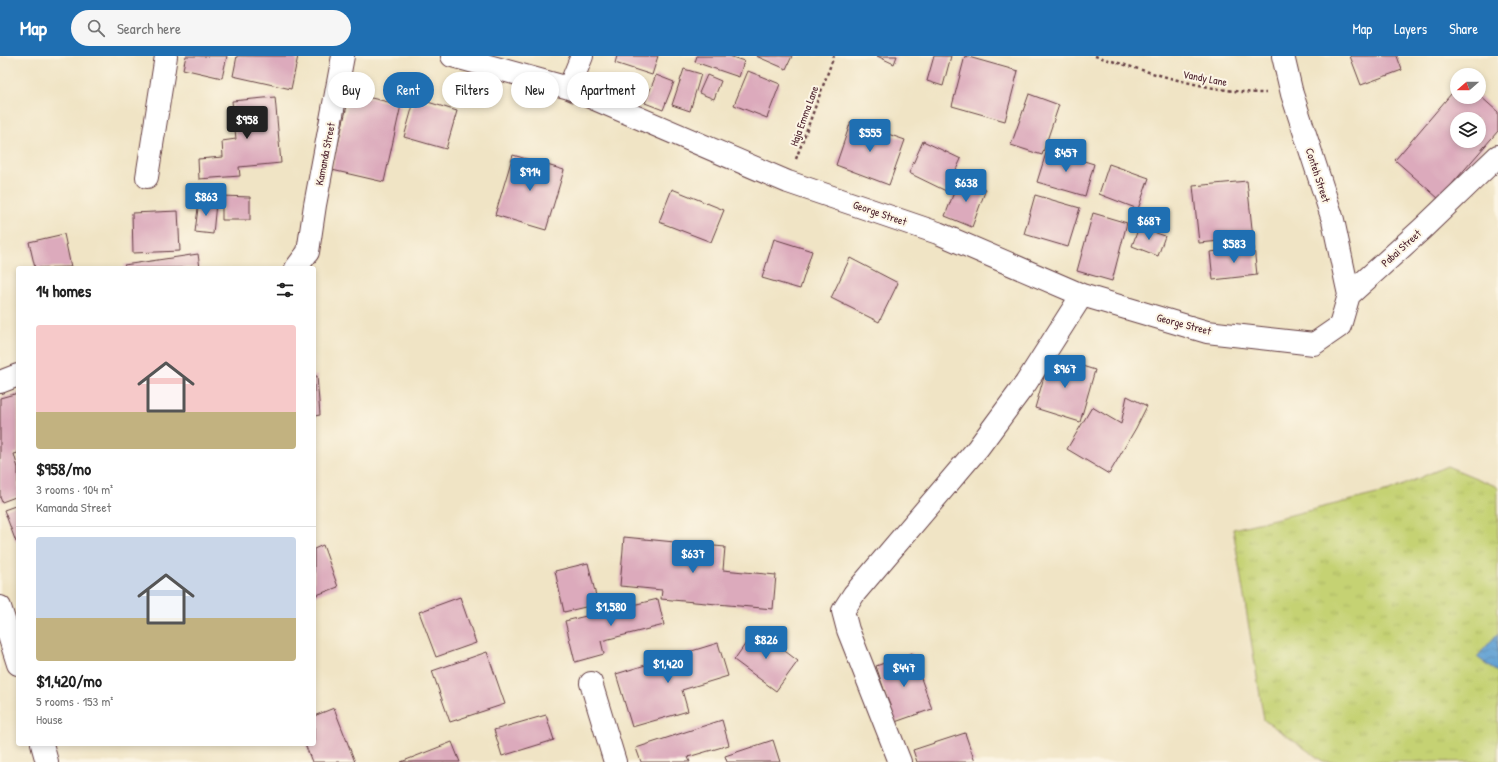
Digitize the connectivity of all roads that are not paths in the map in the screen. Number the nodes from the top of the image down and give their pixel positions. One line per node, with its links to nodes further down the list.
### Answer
1 (166, 56): 10 (street)
2 (343, 56): 11 (street, Kamanda Street)
3 (452, 56): 7 (street, George Street)
4 (582, 56): 6 (street)
5 (1284, 56): 13 (street, Conteh Street)
6 (576, 72)
7 (567, 87)
8 (616, 108): 12 (street, George Street)
9 (1498, 156): 13 (street, Pabai Street)
10 (147, 177)
11 (298, 266)
12 (1082, 295): 13 (street, George Street); 22 (street)
13 (1348, 295)
14 (16, 376): 15 (street)
15 (0, 382)
16 (8, 615): 17 (street)
17 (16, 654)
18 (591, 683): 21 (street)
19 (43, 746): 20 (street)
20 (47, 762)
21 (615, 762)
22 (900, 762)

